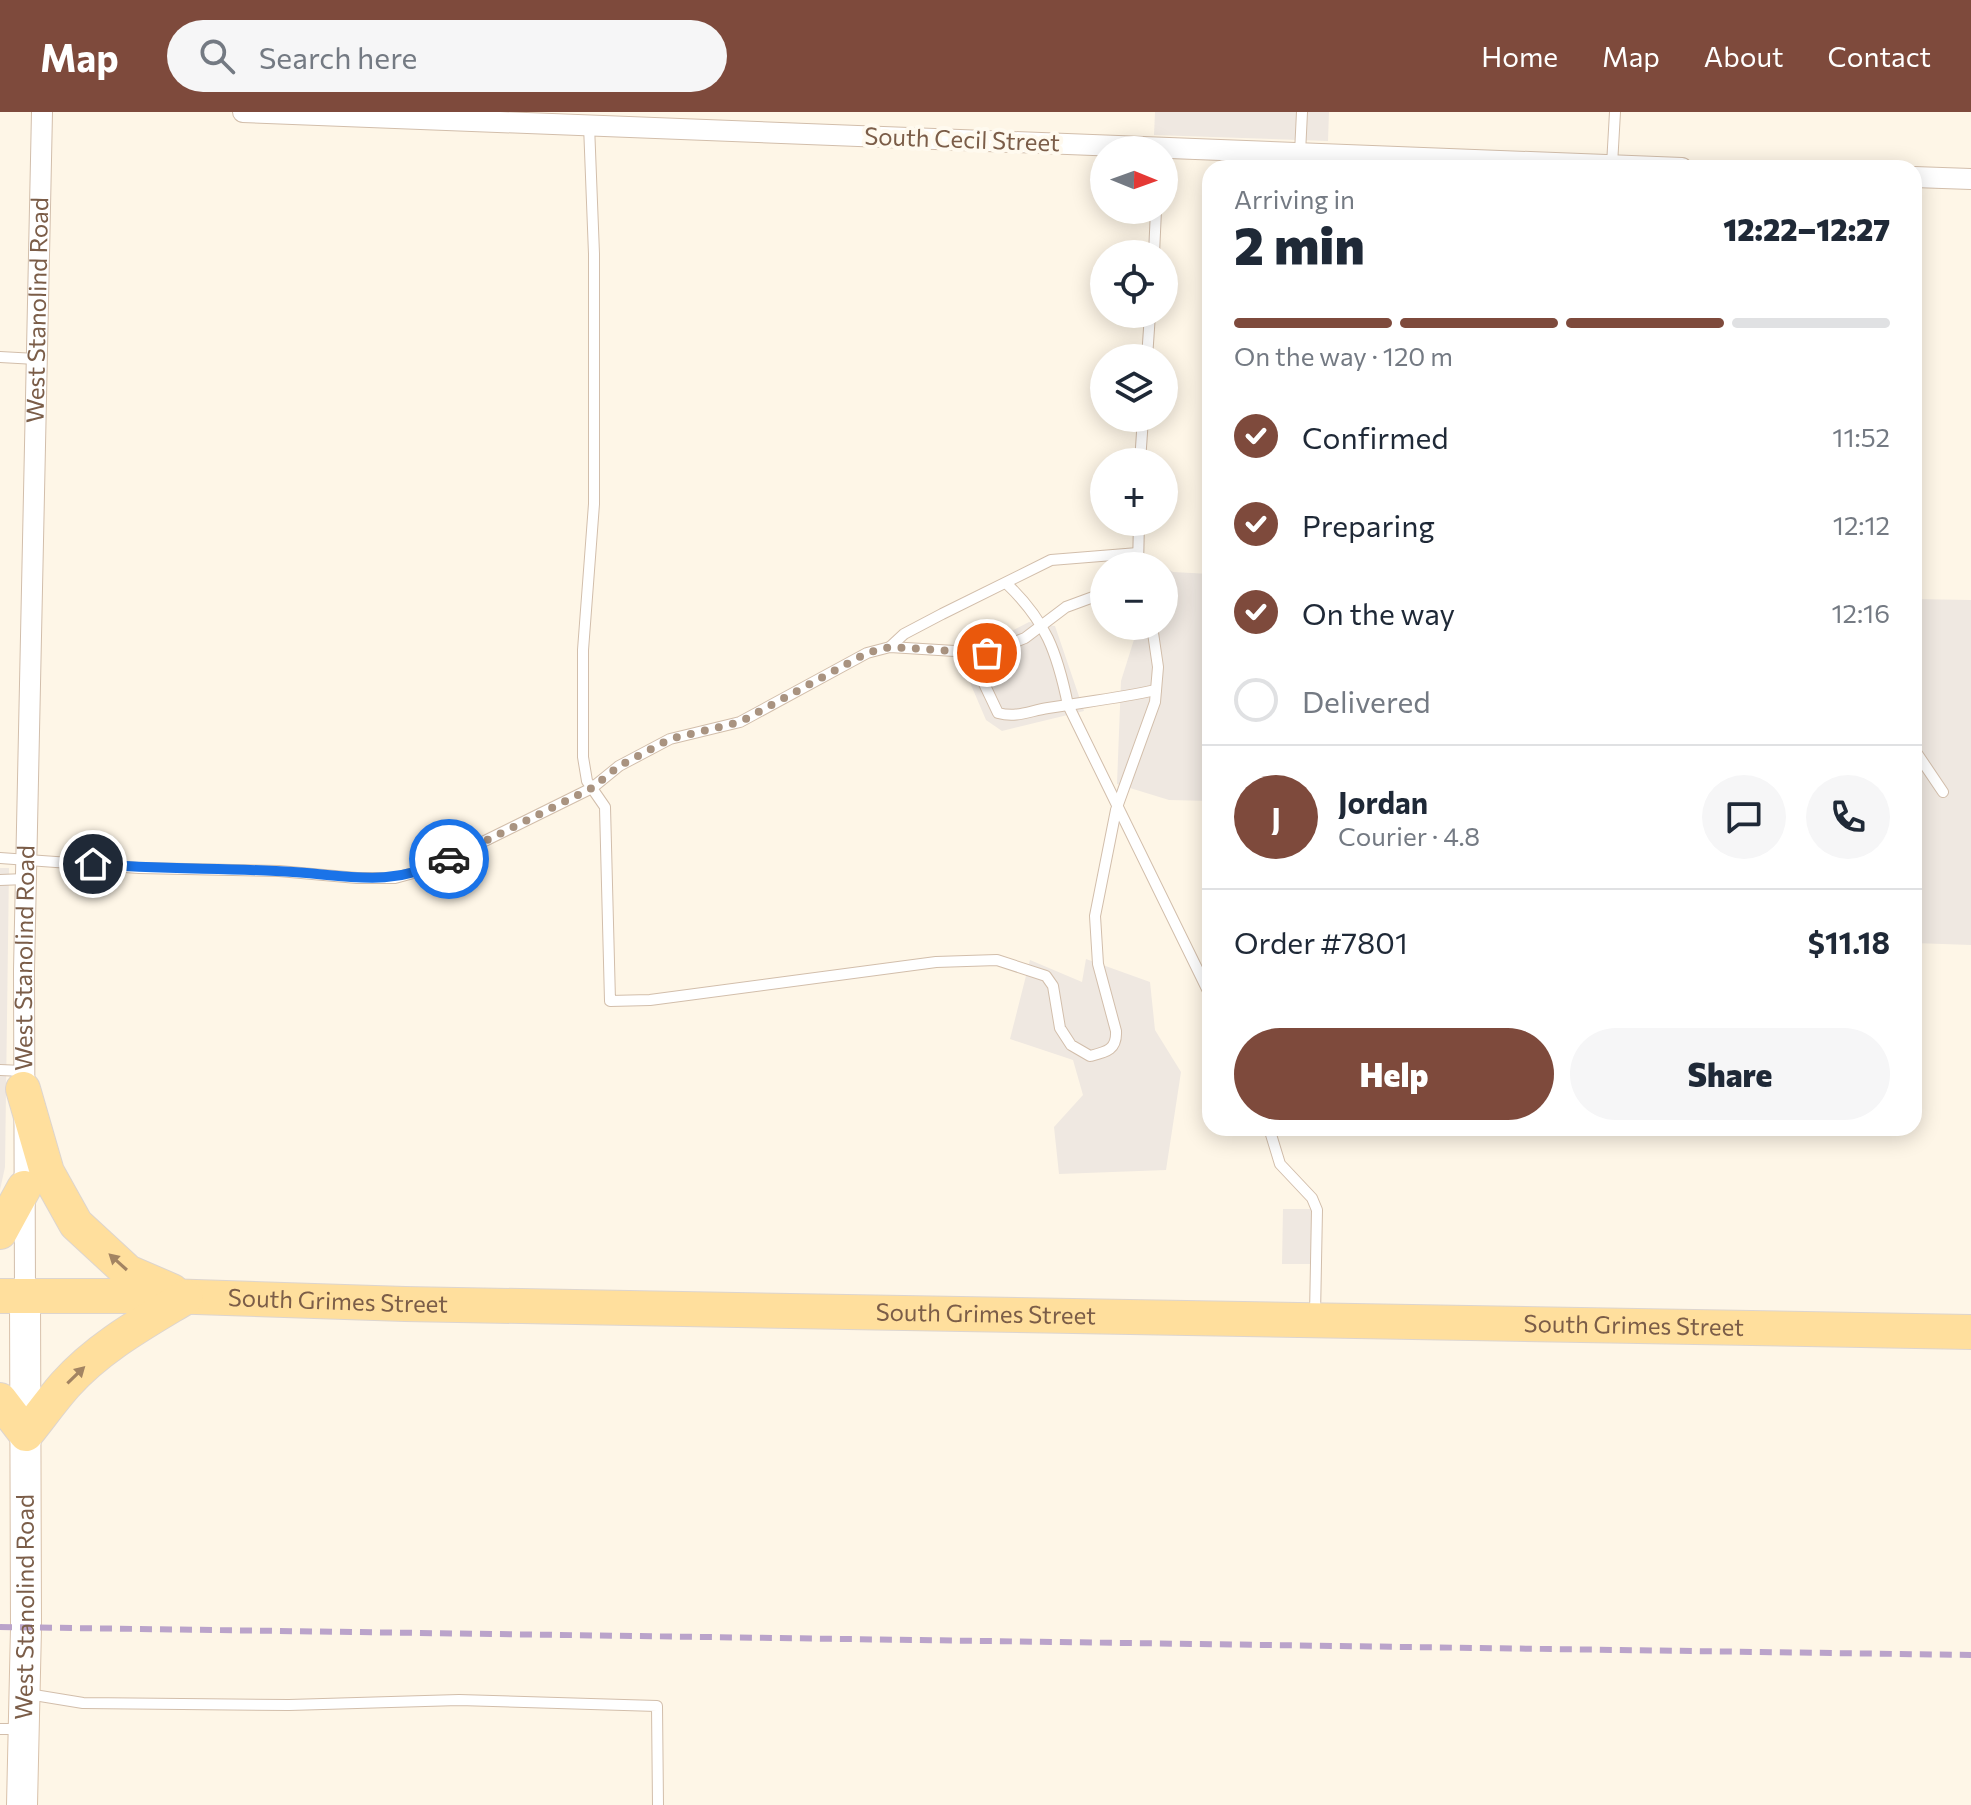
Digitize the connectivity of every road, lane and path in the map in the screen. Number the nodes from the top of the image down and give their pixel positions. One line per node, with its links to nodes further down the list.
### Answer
1 (42, 112): 15 (street, West Stanolind Road)
2 (243, 112): 5 (street, South Cecil Street)
3 (1302, 112): 9 (lane)
4 (1615, 112): 11 (lane)
5 (447, 116): 6 (street, South Cecil Street)
6 (589, 125): 7 (street, South Cecil Street); 26 (lane)
7 (1090, 146)
8 (1178, 150): 9 (street, South Cecil Street)
9 (1300, 153): 10 (street, South Cecil Street)
10 (1482, 160)
11 (1612, 160)
12 (1922, 177): 13 (street)
13 (1971, 179)
14 (0, 357): 15 (lane)
15 (36, 359): 30 (street, West Stanolind Road)
16 (1090, 557): 17 (lane)
17 (1006, 583): 19 (lane); 21 (lane)
18 (1090, 598): 19 (lane)
19 (1041, 624): 22 (lane); 24 (lane)
20 (1154, 640): 23 (lane)
21 (890, 647): 22 (lane); 26 (lane)
22 (969, 652): 24 (lane)
23 (1156, 690): 24 (lane); 28 (lane)
24 (1068, 705): 28 (lane)
25 (1922, 761): 27 (lane)
26 (592, 788): 28 (lane); 30 (lane)
27 (1943, 792)
28 (1118, 803): 32 (lane)
29 (0, 858): 30 (lane)
30 (26, 869): 31 (lane); 33 (street, West Stanolind Road)
31 (0, 880)
32 (1202, 978)
33 (16, 1076): 35 (street, West Stanolind Road); 38 (main road, one-way to 33)
34 (1271, 1136): 39 (lane)
35 (24, 1188): 36 (main road); 37 (street, West Stanolind Road)
36 (0, 1232)
37 (12, 1296): 38 (main road, South Grimes Street); 42 (main road, West Stanolind Road)
38 (187, 1297): 39 (main road, South Grimes Street); 42 (main road, one-way to 38)
39 (1315, 1320): 40 (main road, South Grimes Street)
40 (1971, 1332)
41 (0, 1400): 42 (main road)
42 (26, 1434): 43 (main road, West Stanolind Road)
43 (25, 1693): 44 (main road, West Stanolind Road); 46 (lane)
44 (12, 1729): 45 (main road, West Stanolind Road)
45 (22, 1805)
46 (658, 1805)

